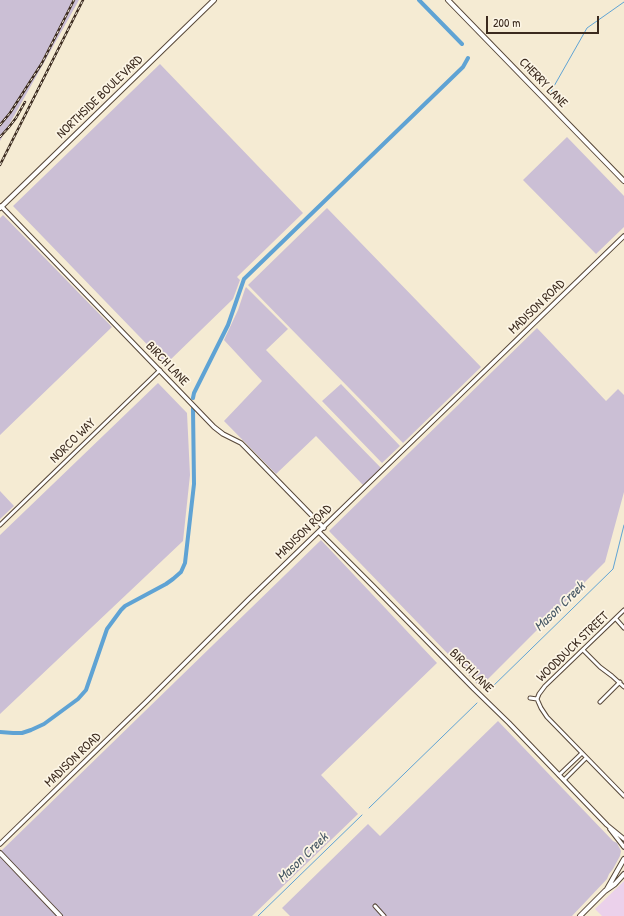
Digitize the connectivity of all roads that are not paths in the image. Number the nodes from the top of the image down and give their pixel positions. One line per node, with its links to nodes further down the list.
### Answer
1 (214, 0): 4 (main road, NORTHSIDE BOULEVARD)
2 (448, 0): 3 (main road, CHERRY LANE)
3 (624, 181)
4 (1, 207): 6 (street, BIRCH LANE)
5 (624, 236): 8 (street, MADISON ROAD)
6 (160, 370): 7 (street, NORCO WAY); 8 (street, BIRCH LANE)
7 (0, 525)
8 (324, 528): 9 (street, MADISON ROAD)
9 (319, 532): 21 (street, BIRCH LANE); 26 (street, MADISON ROAD)
10 (624, 610): 11 (street, WOODDUCK STREET)
11 (616, 619): 12 (street); 13 (street, WOODDUCK STREET)
12 (624, 628)
13 (583, 650): 14 (street); 17 (street, WOODDUCK STREET)
14 (620, 682): 15 (street); 18 (street)
15 (624, 687)
16 (530, 698): 17 (street)
17 (537, 699): 19 (street)
18 (600, 702)
19 (582, 754): 20 (street); 21 (street)
20 (586, 758): 22 (street); 23 (street)
21 (559, 775): 22 (street, BIRCH LANE)
22 (564, 780): 24 (street, BIRCH LANE)
23 (624, 796)
24 (607, 825): 25 (street, BIRCH LANE); 27 (street, BIRCH LANE)
25 (624, 839)
26 (0, 844)
27 (624, 847)
28 (0, 853): 33 (main road)
29 (624, 859): 31 (main road)
30 (624, 874): 31 (main road)
31 (606, 891): 35 (main road)
32 (375, 906): 34 (street)
33 (60, 916)
34 (384, 916)
35 (580, 916)

